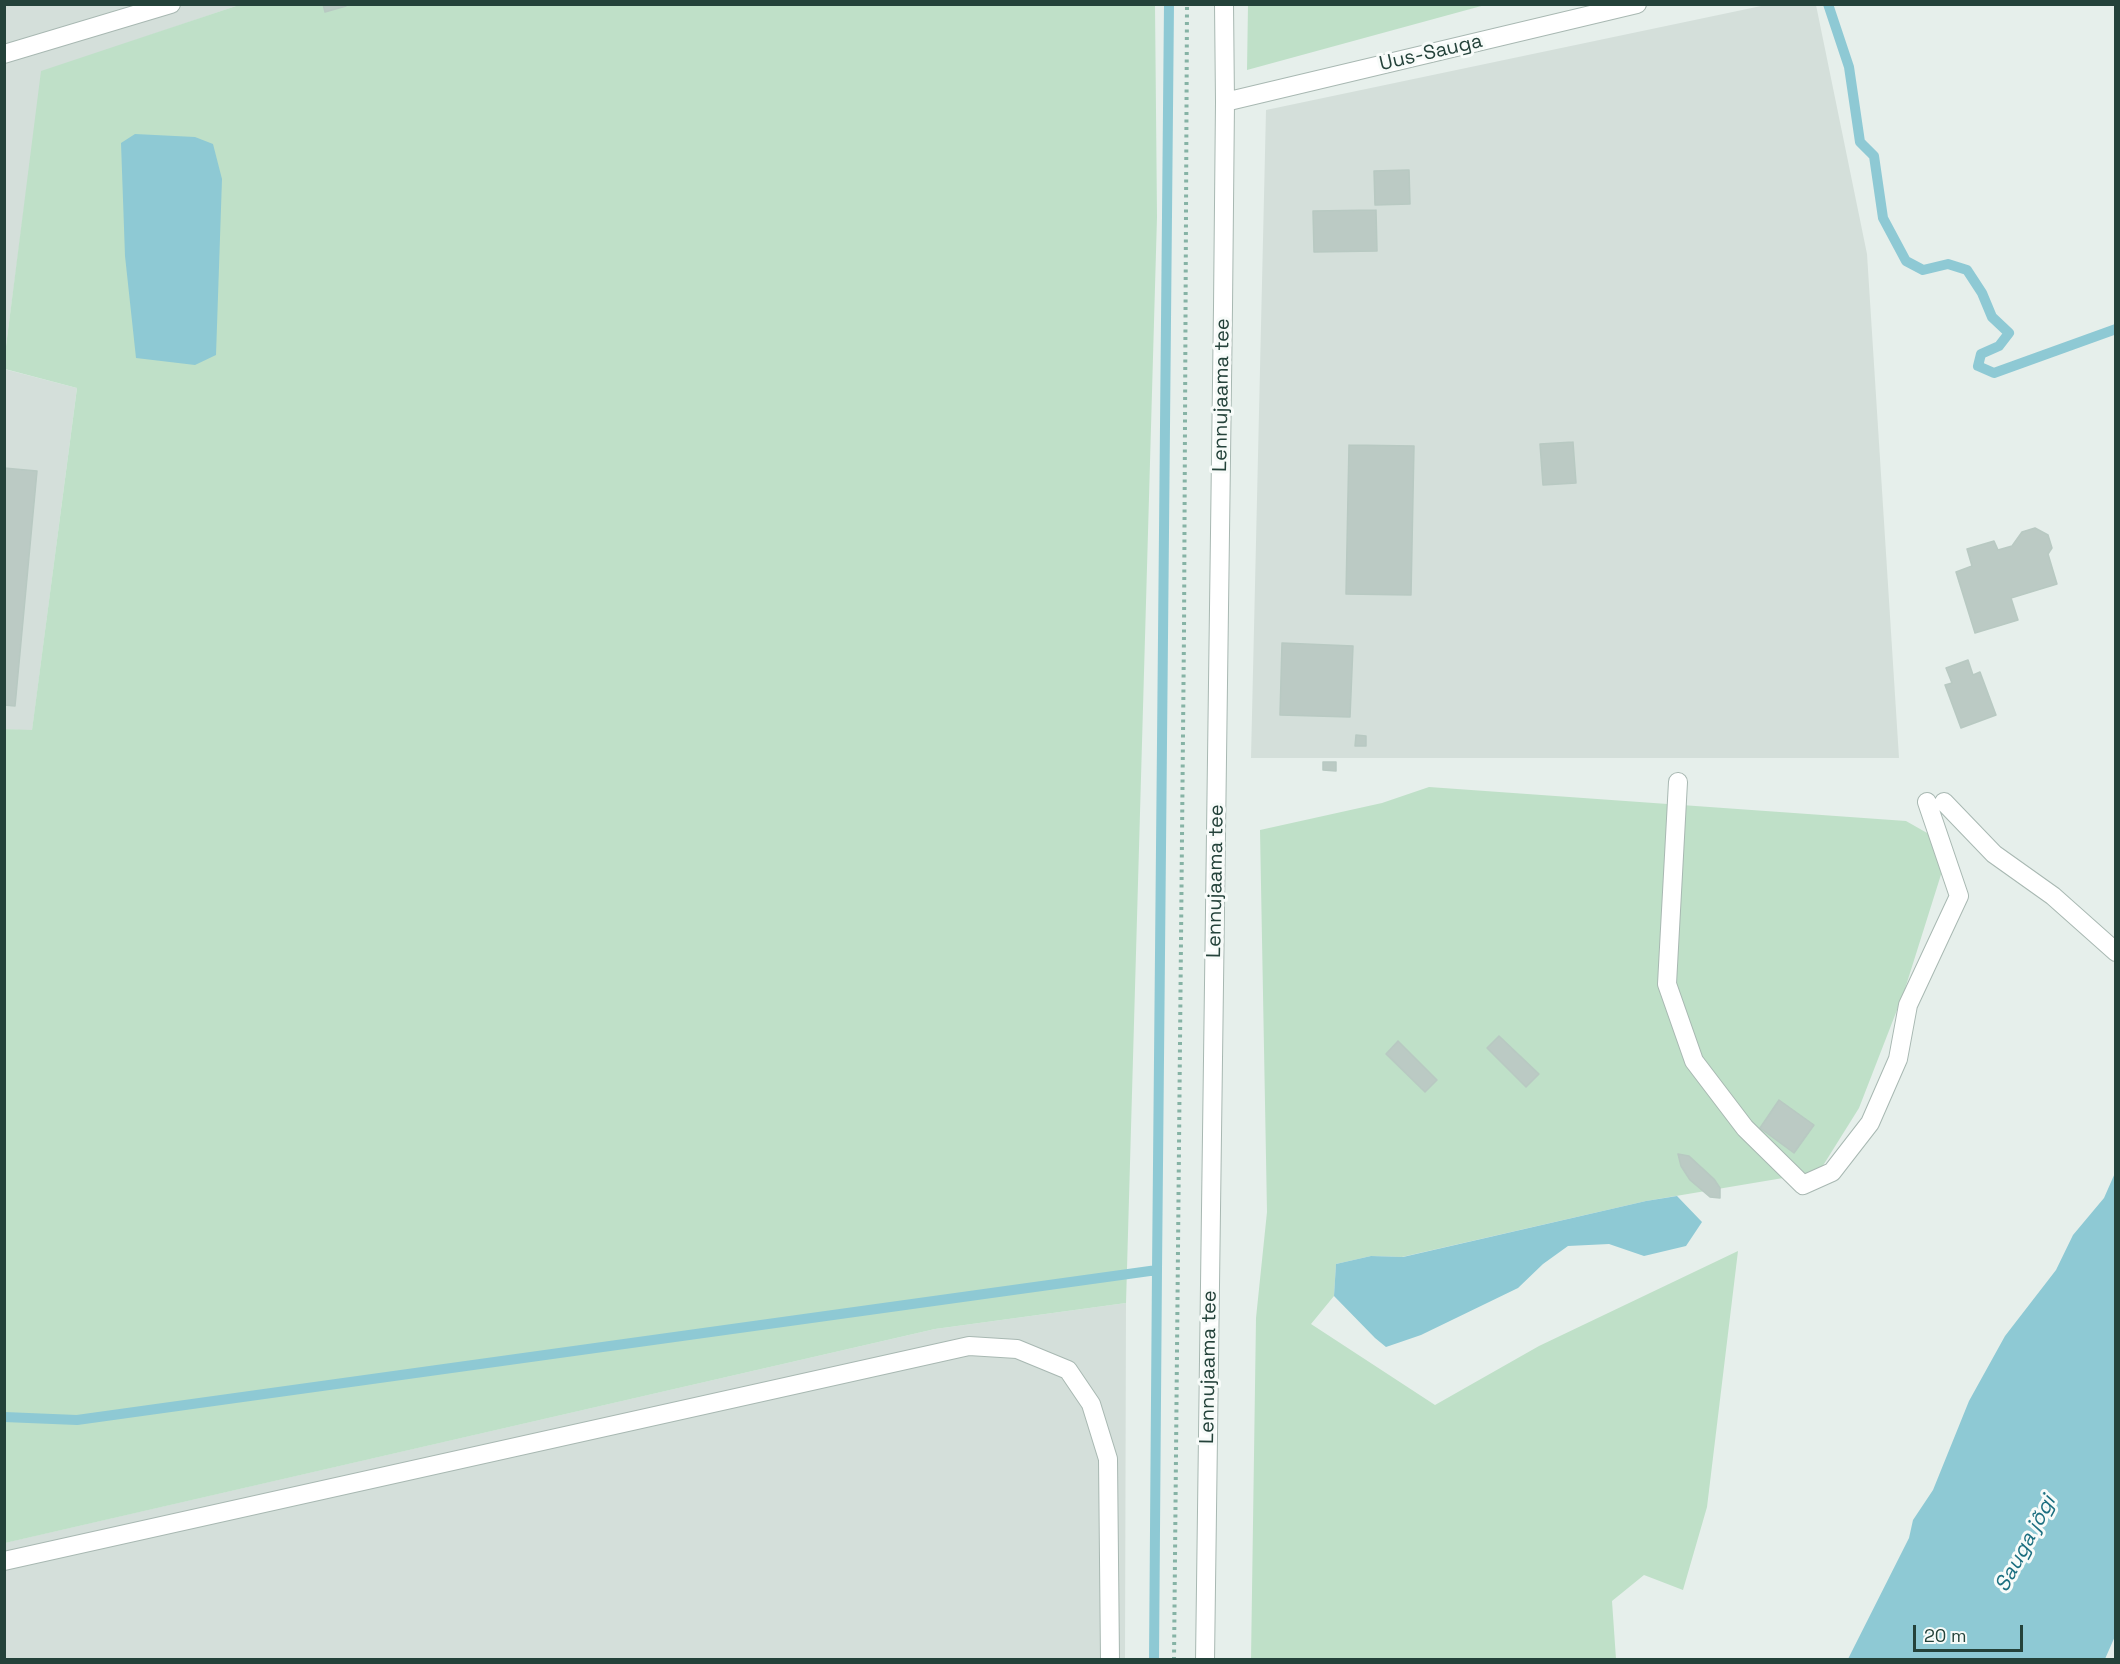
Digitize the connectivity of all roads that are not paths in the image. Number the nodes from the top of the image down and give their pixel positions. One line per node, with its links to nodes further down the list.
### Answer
1 (171, 4): 5 (street)
2 (1224, 4): 6 (street, Lennujaama tee)
3 (1637, 4): 4 (street, Uus-Sauga)
4 (1613, 7): 6 (street, Uus-Sauga)
5 (4, 54)
6 (1226, 102): 11 (street, Lennujaama tee)
7 (1678, 782): 8 (street)
8 (2115, 952)
9 (4, 1561): 10 (street)
10 (1110, 1659)
11 (1205, 1659)

